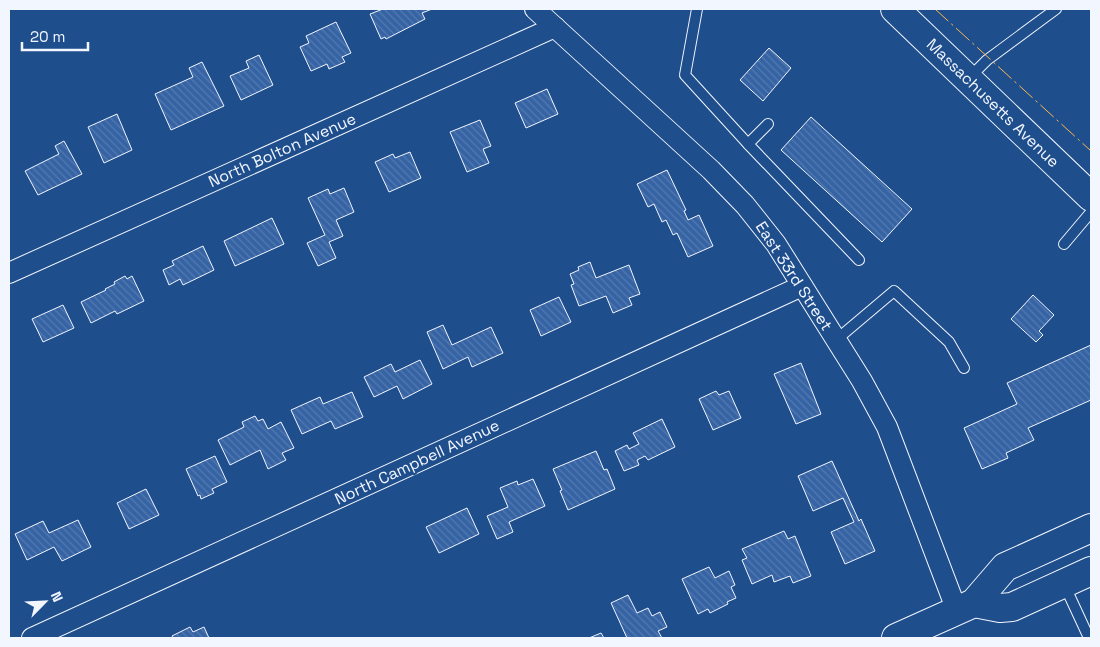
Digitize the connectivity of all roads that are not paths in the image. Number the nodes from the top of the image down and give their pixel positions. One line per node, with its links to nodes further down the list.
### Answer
1 (535, 9): 5 (street, East 33rd Street)
2 (697, 9): 8 (lane)
3 (895, 9): 6 (main road, Massachusetts Avenue)
4 (1056, 9): 6 (lane)
5 (555, 27): 13 (street, North Bolton Avenue); 14 (street, East 33rd Street)
6 (968, 79): 9 (main road, Massachusetts Avenue)
7 (768, 124): 8 (lane)
8 (748, 144): 12 (lane)
9 (1091, 197)
10 (1091, 212): 11 (lane)
11 (1064, 244)
12 (859, 260)
13 (9, 273)
14 (802, 286): 15 (street, East 33rd Street); 21 (street, North Campbell Avenue)
15 (836, 340): 16 (lane); 20 (street, East 33rd Street)
16 (964, 368)
17 (1091, 528): 20 (main road)
18 (1091, 571): 19 (main road)
19 (1064, 584): 20 (main road); 23 (lane)
20 (966, 607): 22 (main road)
21 (32, 638)
22 (896, 638)
23 (1089, 638)

